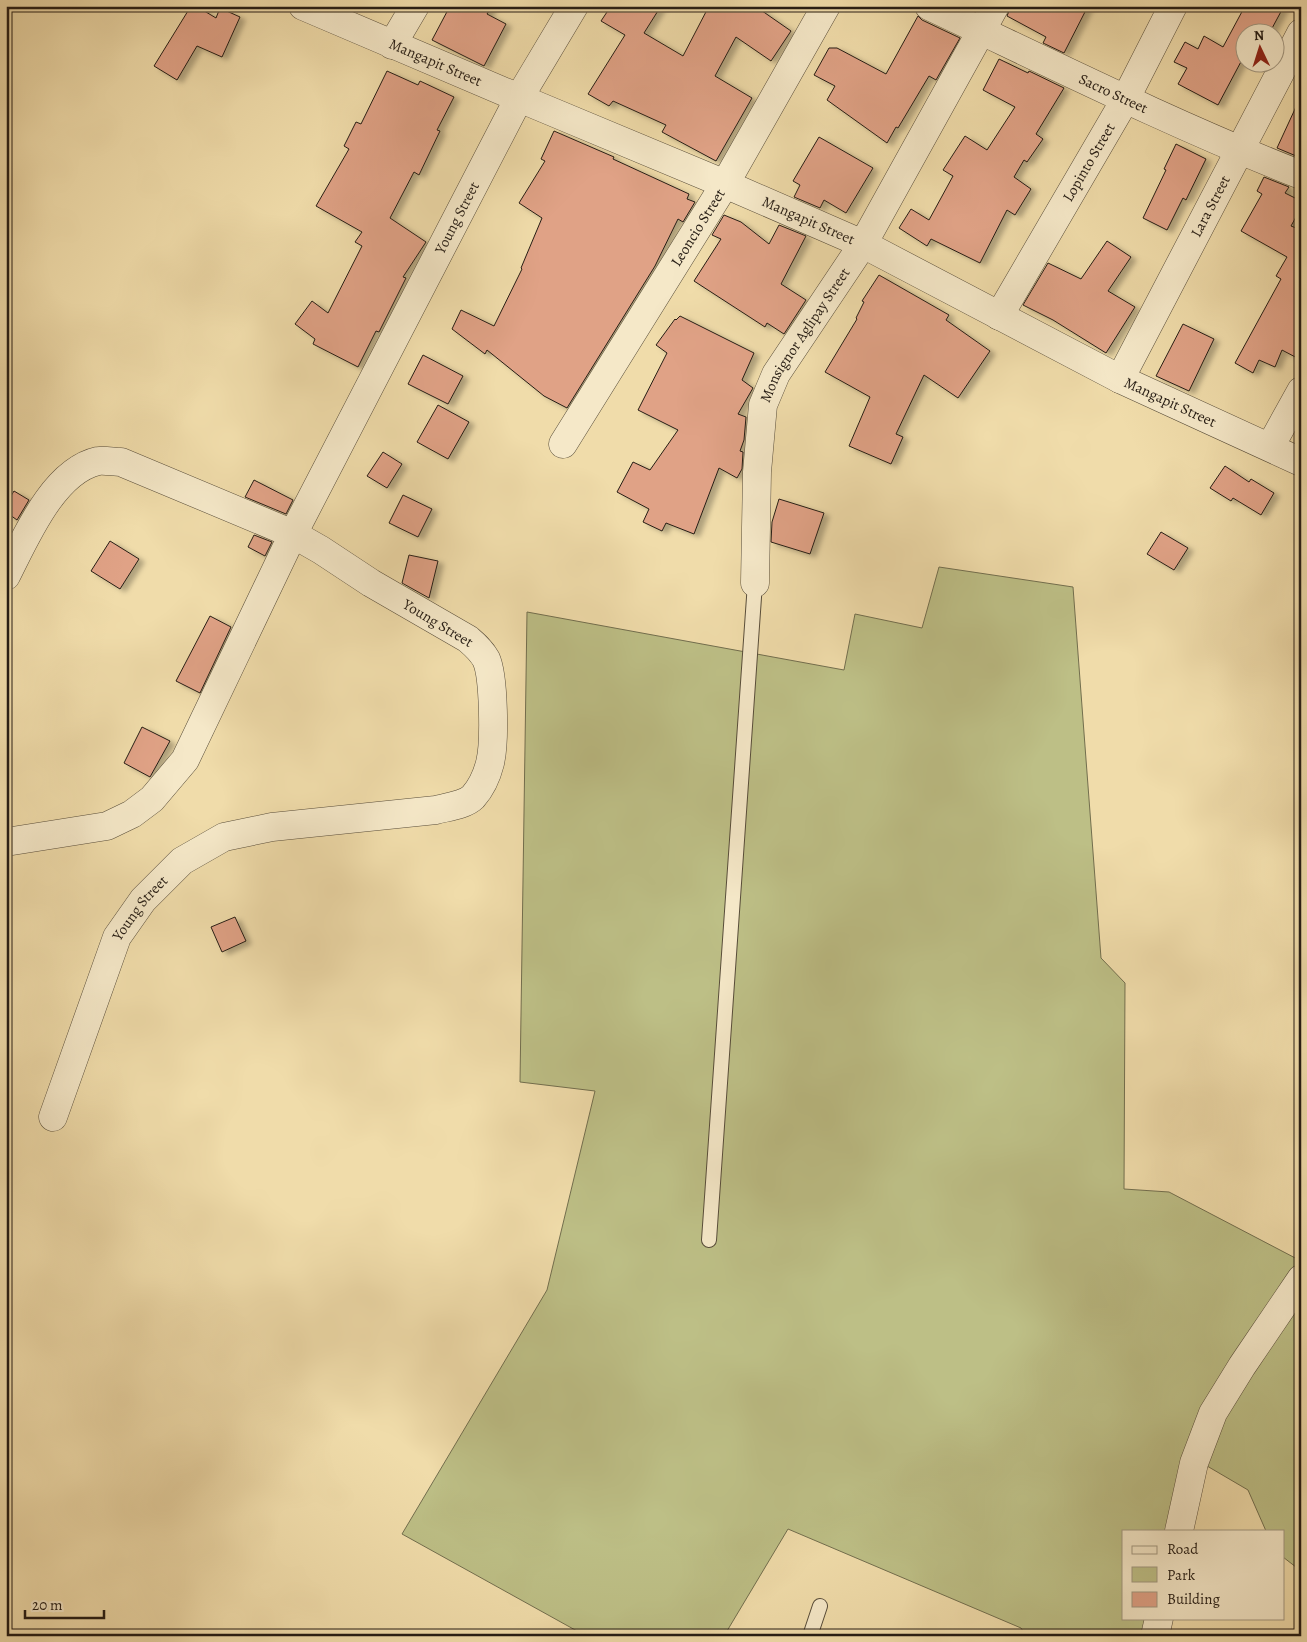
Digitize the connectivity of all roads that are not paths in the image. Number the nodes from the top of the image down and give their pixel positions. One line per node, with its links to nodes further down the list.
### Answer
1 (303, 6): 10 (street, Mangapit Street)
2 (415, 6): 10 (street)
3 (574, 6): 11 (street, Young Street)
4 (826, 6): 15 (street, Leoncio Street)
5 (929, 6): 8 (street, Sacro Street)
6 (995, 6): 8 (street, Monsignor Aglipay Street)
7 (1173, 6): 12 (street, Lopinto Street)
8 (981, 31): 12 (street, Sacro Street); 16 (street, Monsignor Aglipay Street)
9 (1301, 33): 13 (street, Lara Street)
10 (392, 45): 11 (street, Mangapit Street)
11 (519, 98): 15 (street, Mangapit Street); 23 (street, Young Street)
12 (1125, 100): 13 (street, Sacro Street); 17 (street, Lopinto Street)
13 (1239, 151): 14 (street, Sacro Street); 18 (street, Lara Street)
14 (1301, 175)
15 (725, 184): 16 (street, Mangapit Street); 20 (street, Leoncio Street)
16 (862, 244): 17 (street, Mangapit Street); 25 (street, Monsignor Aglipay Street)
17 (998, 316): 18 (street, Mangapit Street)
18 (1120, 379): 21 (street, Mangapit Street)
19 (1301, 391): 21 (street)
20 (563, 444)
21 (1270, 447): 22 (street, Mangapit Street)
22 (1301, 462)
23 (293, 534): 24 (street); 26 (street); 27 (street, Young Street)
24 (6, 576)
25 (755, 583): 28 (lane)
26 (6, 842)
27 (53, 1117)
28 (709, 1240)
29 (1301, 1279): 30 (street)
30 (1179, 1530)
31 (820, 1606): 33 (lane)
32 (1159, 1620): 34 (street)
33 (810, 1636)
34 (1156, 1636)

